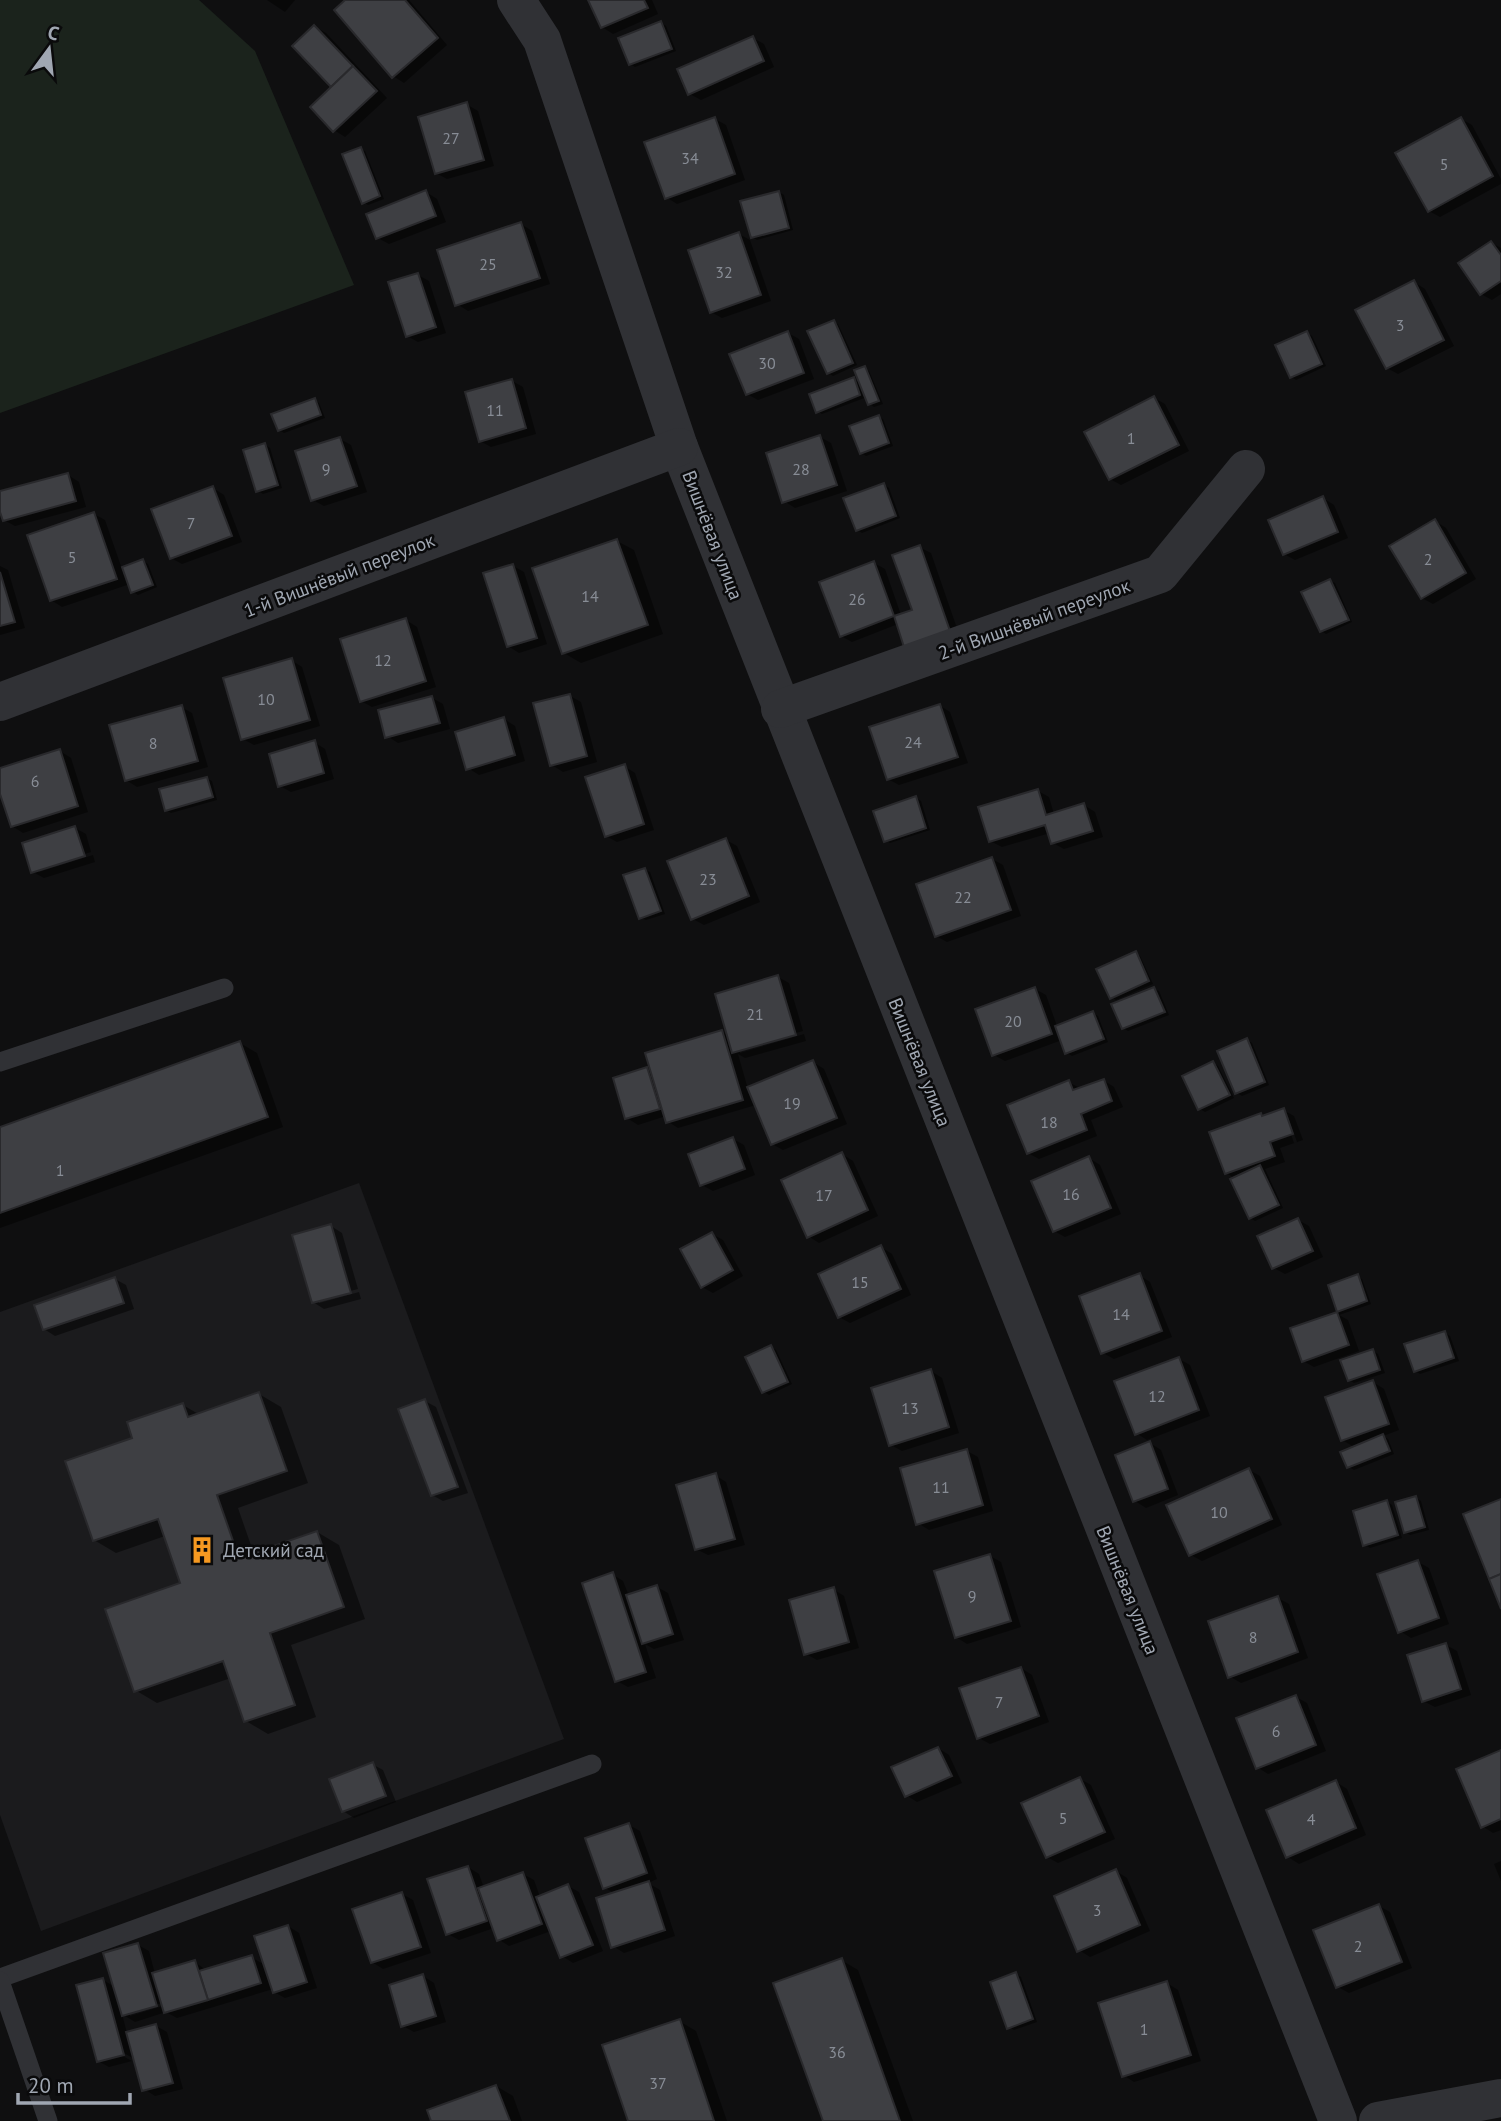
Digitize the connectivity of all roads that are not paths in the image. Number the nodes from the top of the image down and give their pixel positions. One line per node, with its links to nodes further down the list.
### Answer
1 (516, 0): 2 (street, Вишнёвая улица)
2 (679, 447): 4 (street, 1-й Вишнёвый переулок); 5 (street, Вишнёвая улица)
3 (1246, 469): 5 (street, 2-й Вишнёвый переулок)
4 (0, 702)
5 (780, 709): 12 (street, Вишнёвая улица)
6 (224, 988): 7 (lane)
7 (0, 1062)
8 (592, 1763): 9 (lane)
9 (0, 1979): 11 (lane)
10 (1501, 2098): 13 (street)
11 (48, 2121)
12 (1338, 2121)
13 (1378, 2121)

